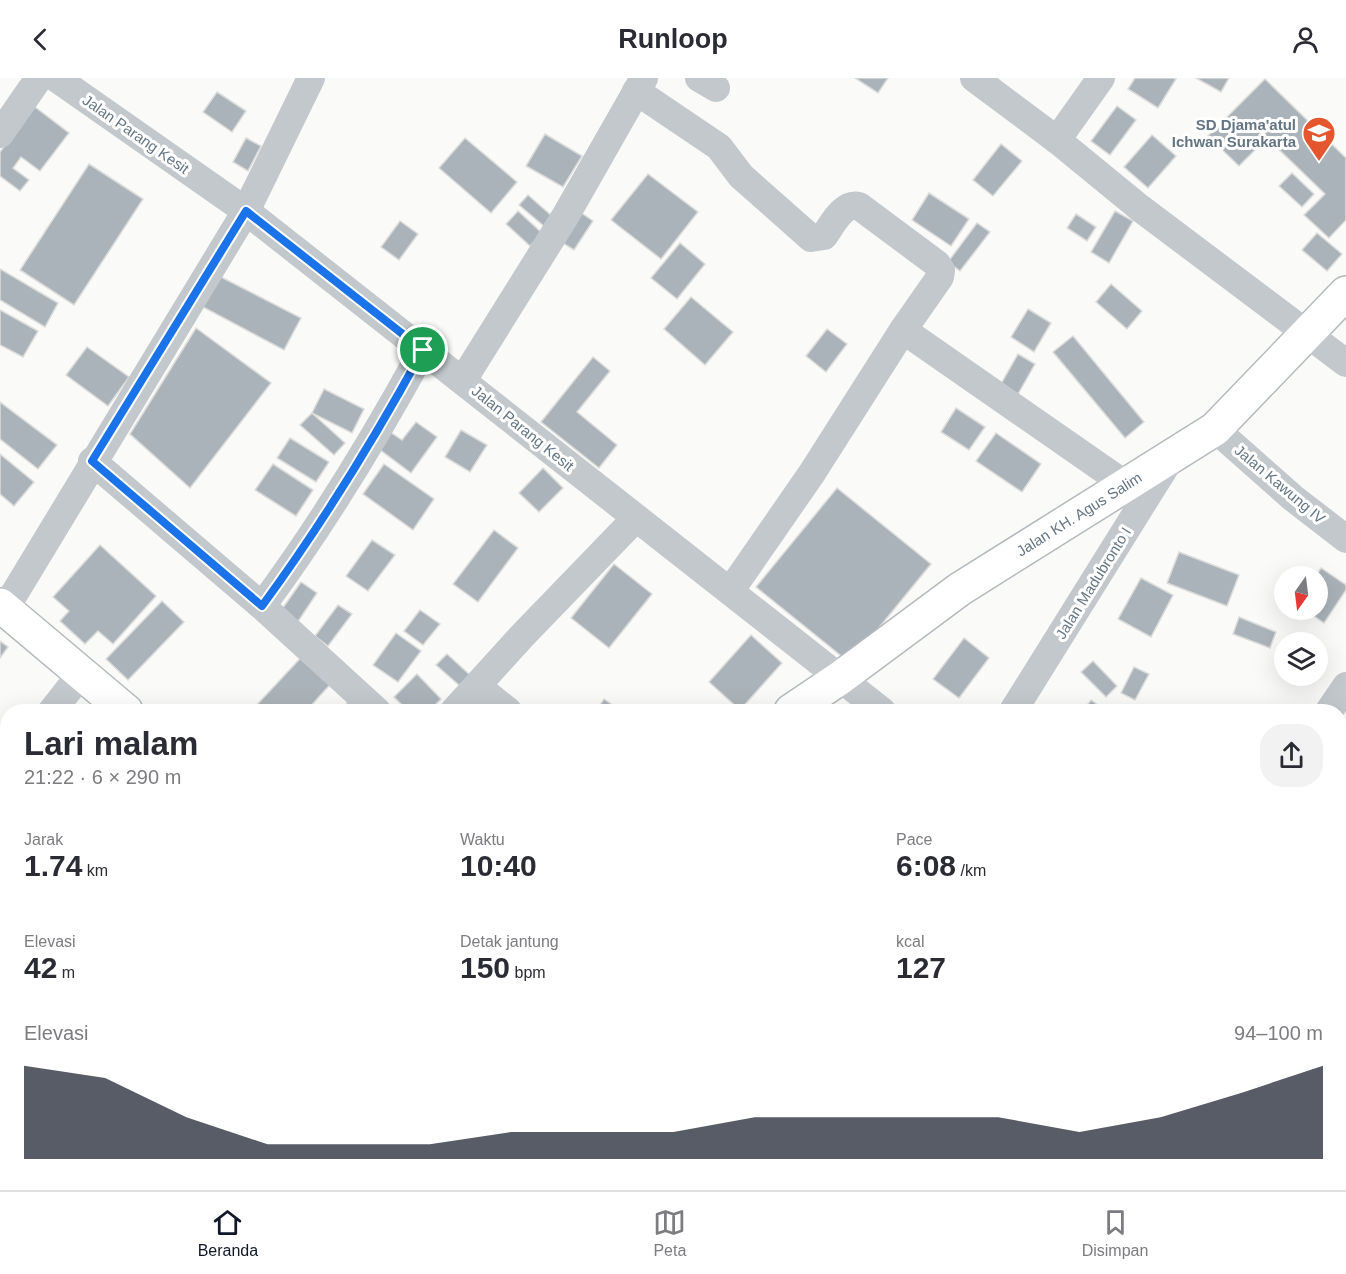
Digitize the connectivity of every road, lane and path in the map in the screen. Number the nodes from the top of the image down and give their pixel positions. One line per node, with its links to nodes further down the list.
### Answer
1 (39, 78): 7 (street)
2 (56, 78): 9 (street, Jalan Parang Kesit)
3 (311, 78): 9 (street)
4 (974, 78): 8 (street)
5 (1101, 78): 8 (street)
6 (640, 85): 11 (street); 15 (street)
7 (0, 134)
8 (1057, 140): 12 (street)
9 (246, 211): 13 (street, Jalan Parang Kesit); 18 (street)
10 (1346, 292): 12 (main road, Jalan KH. Agus Salim)
11 (903, 330): 19 (street); 22 (street)
12 (1306, 334): 14 (street); 16 (main road, Jalan KH. Agus Salim)
13 (423, 350): 15 (street, Jalan Parang Kesit); 23 (street)
14 (1346, 363)
15 (462, 380): 20 (street, Jalan Parang Kesit)
16 (1215, 429): 17 (main road, Jalan KH. Agus Salim); 21 (street, Jalan Kawung IV)
17 (1172, 456): 19 (main road, Jalan KH. Agus Salim); 35 (street, Jalan Madubronto I)
18 (92, 461): 23 (street); 24 (street)
19 (1126, 484): 26 (main road, Jalan KH. Agus Salim)
20 (636, 518): 22 (street, Jalan Parang Kesit); 27 (street)
21 (1342, 527)
22 (731, 590): 26 (street, Jalan Parang Kesit)
23 (262, 606): 30 (street)
24 (2, 607): 25 (main road)
25 (81, 674): 28 (street); 29 (main road)
26 (840, 678): 33 (main road, Jalan KH. Agus Salim); 34 (street, Jalan Parang Kesit)
27 (477, 686): 31 (street); 32 (street)
28 (57, 704)
29 (117, 704)
30 (368, 704)
31 (460, 704)
32 (499, 704)
33 (801, 704)
34 (873, 704)
35 (1017, 704)

